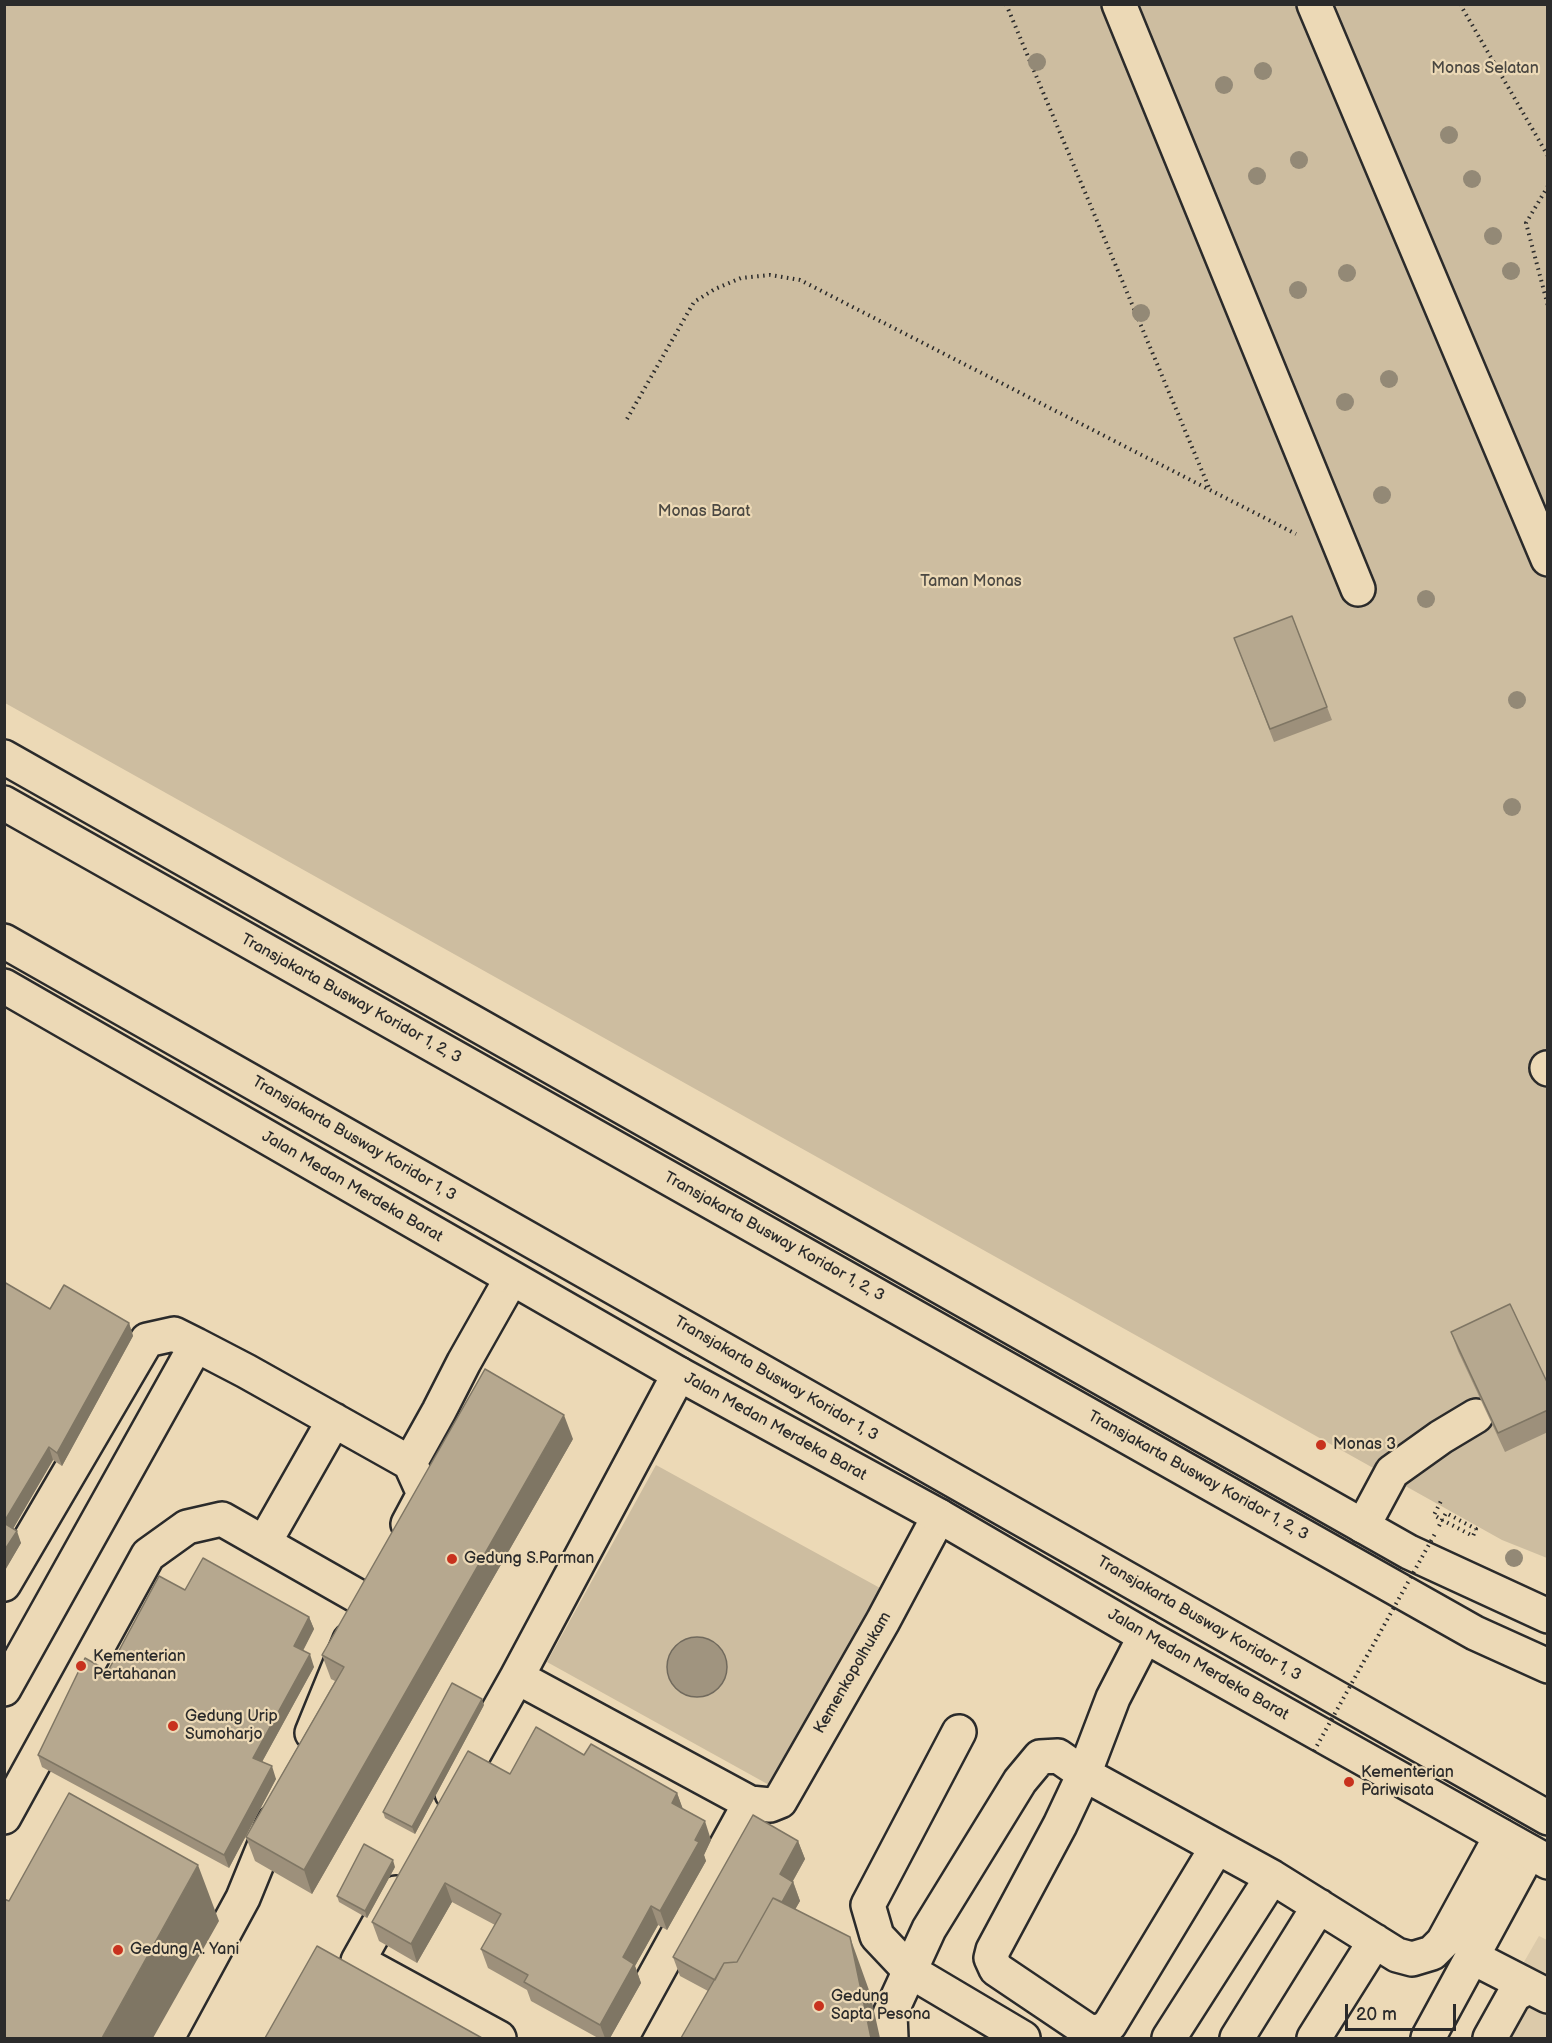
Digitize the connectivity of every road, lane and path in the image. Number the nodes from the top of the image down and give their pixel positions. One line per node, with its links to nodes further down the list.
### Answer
1 (1006, 4): 9 (path)
2 (1119, 4): 12 (main road)
3 (1314, 4): 10 (main road)
4 (1460, 4): 5 (path)
5 (1548, 156)
6 (1548, 186): 7 (path)
7 (1548, 306)
8 (627, 419): 9 (path)
9 (1211, 491): 12 (path)
10 (1535, 501): 11 (main road)
11 (1548, 559)
12 (1353, 575)
13 (4, 757): 26 (main road)
14 (4, 803): 33 (main road, Transjakarta Busway Koridor 1, 2, 3)
15 (4, 941): 44 (main road, Transjakarta Busway Koridor 1, 3)
16 (4, 986): 17 (main road, Jalan Medan Merdeka Barat)
17 (511, 1279): 19 (main road, Jalan Medan Merdeka Barat); 22 (main road)
18 (196, 1345): 21 (main road); 29 (main road); 35 (main road)
19 (679, 1374): 24 (main road, Jalan Medan Merdeka Barat); 34 (main road)
20 (1476, 1416): 26 (main road)
21 (334, 1420): 22 (main road); 28 (main road)
22 (410, 1463): 30 (main road)
23 (1442, 1499): 25 (path)
24 (939, 1516): 32 (main road, Jalan Medan Merdeka Barat); 41 (main road, Kemenkopolhukam)
25 (1442, 1520): 25 (path)
26 (1363, 1526): 31 (main road)
27 (1436, 1532): 37 (path, bridge)
28 (264, 1543): 30 (main road); 43 (main road)
29 (4, 1584)
30 (366, 1601): 38 (main road)
31 (1548, 1616)
32 (1145, 1636): 39 (main road); 45 (main road, Jalan Medan Merdeka Barat)
33 (1548, 1666)
34 (517, 1677): 41 (main road); 42 (main road)
35 (4, 1689)
36 (959, 1732): 53 (main road)
37 (1314, 1751)
38 (302, 1757)
39 (1084, 1774): 46 (main road); 53 (main road); 55 (main road)
40 (288, 1790): 56 (main road)
41 (750, 1803): 58 (main road)
42 (439, 1816)
43 (4, 1817)
44 (1548, 1818)
45 (1501, 1836): 47 (main road, Jalan Medan Merdeka Barat); 51 (main road)
46 (1217, 1847): 49 (main road); 55 (main road)
47 (1538, 1857): 52 (main road)
48 (410, 1868): 57 (main road)
49 (1272, 1877): 50 (main road); 61 (main road)
50 (1319, 1906): 51 (main road); 62 (main road)
51 (1375, 1941): 63 (main road)
52 (1472, 1957): 54 (main road); 64 (main road)
53 (910, 1971): 59 (main road); 60 (main road)
54 (1538, 1992): 65 (main road)
55 (1043, 2002): 60 (main road)
56 (167, 2038)
57 (499, 2038)
58 (621, 2038)
59 (891, 2038)
60 (1022, 2038)
61 (1170, 2038)
62 (1237, 2038)
63 (1314, 2038)
64 (1428, 2038)
65 (1490, 2038)

